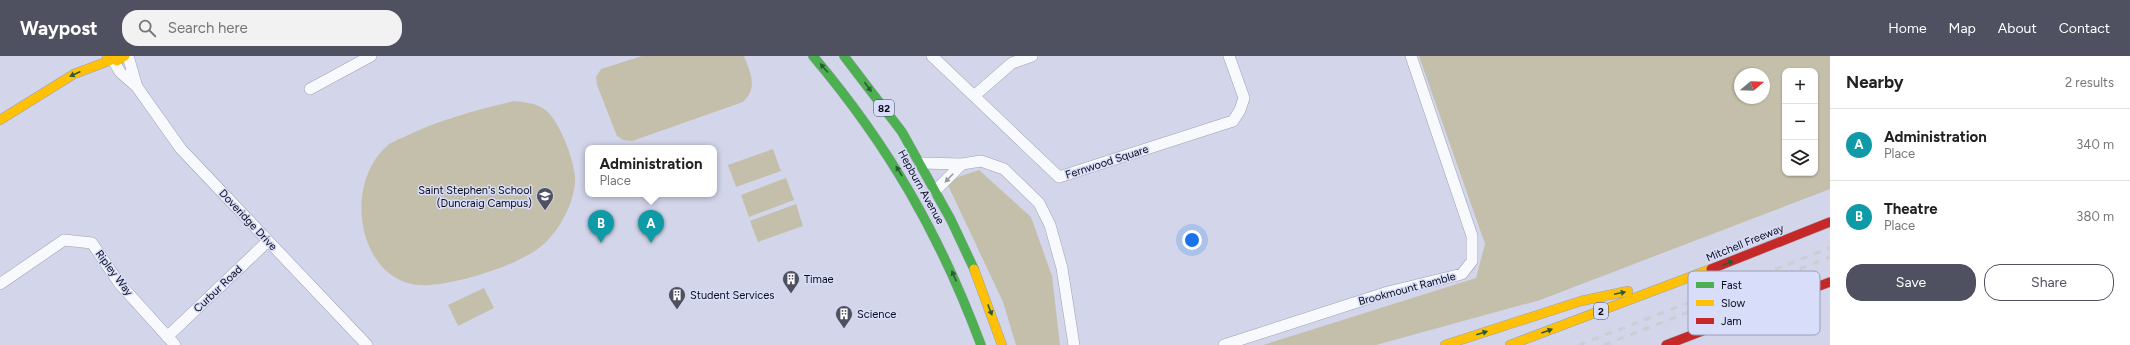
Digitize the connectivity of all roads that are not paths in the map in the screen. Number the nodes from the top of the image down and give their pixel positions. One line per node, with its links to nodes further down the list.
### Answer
1 (127, 56): 9 (main road); 12 (street, Doveridge Drive)
2 (372, 56): 13 (street)
3 (813, 56): 31 (main road, Hepburn Avenue / 82, one-way to 3)
4 (844, 56): 16 (main road, Hepburn Avenue / 82, one-way to 16)
5 (932, 56): 14 (street, Fernwood Square)
6 (1032, 56): 14 (street)
7 (1229, 56): 14 (street, Fernwood Square)
8 (1411, 56): 34 (street, Brookmount Ramble)
9 (110, 59): 12 (street, Doveridge Drive); 15 (main road, one-way to 15)
10 (79, 62): 11 (main road)
11 (62, 70)
12 (137, 87): 20 (street, Doveridge Drive)
13 (310, 90)
14 (974, 96)
15 (0, 120)
16 (920, 163): 17 (street); 18 (main road, Hepburn Avenue / 82)
17 (962, 164): 18 (street, one-way to 18); 33 (street)
18 (935, 191): 32 (main road, Hepburn Avenue / 82, one-way to 32)
19 (1830, 222): 21 (main road, Mitchell Freeway / 2, one-way to 19)
20 (268, 241): 29 (street, Curbur Road); 30 (street, Doveridge Drive)
21 (1709, 271)
22 (1688, 279): 35 (main road, one-way to 22)
23 (1688, 279): 36 (main road, Mitchell Freeway / 2, one-way to 23)
24 (1830, 282): 26 (main road)
25 (0, 284): 29 (street, Ripley Way)
26 (1820, 286)
27 (1692, 335): 37 (main road)
28 (1706, 335): 38 (main road)
29 (171, 341)
30 (367, 345)
31 (981, 345)
32 (1002, 345)
33 (1074, 345)
34 (1224, 345)
35 (1445, 345)
36 (1510, 345)
37 (1666, 345)
38 (1686, 345)

